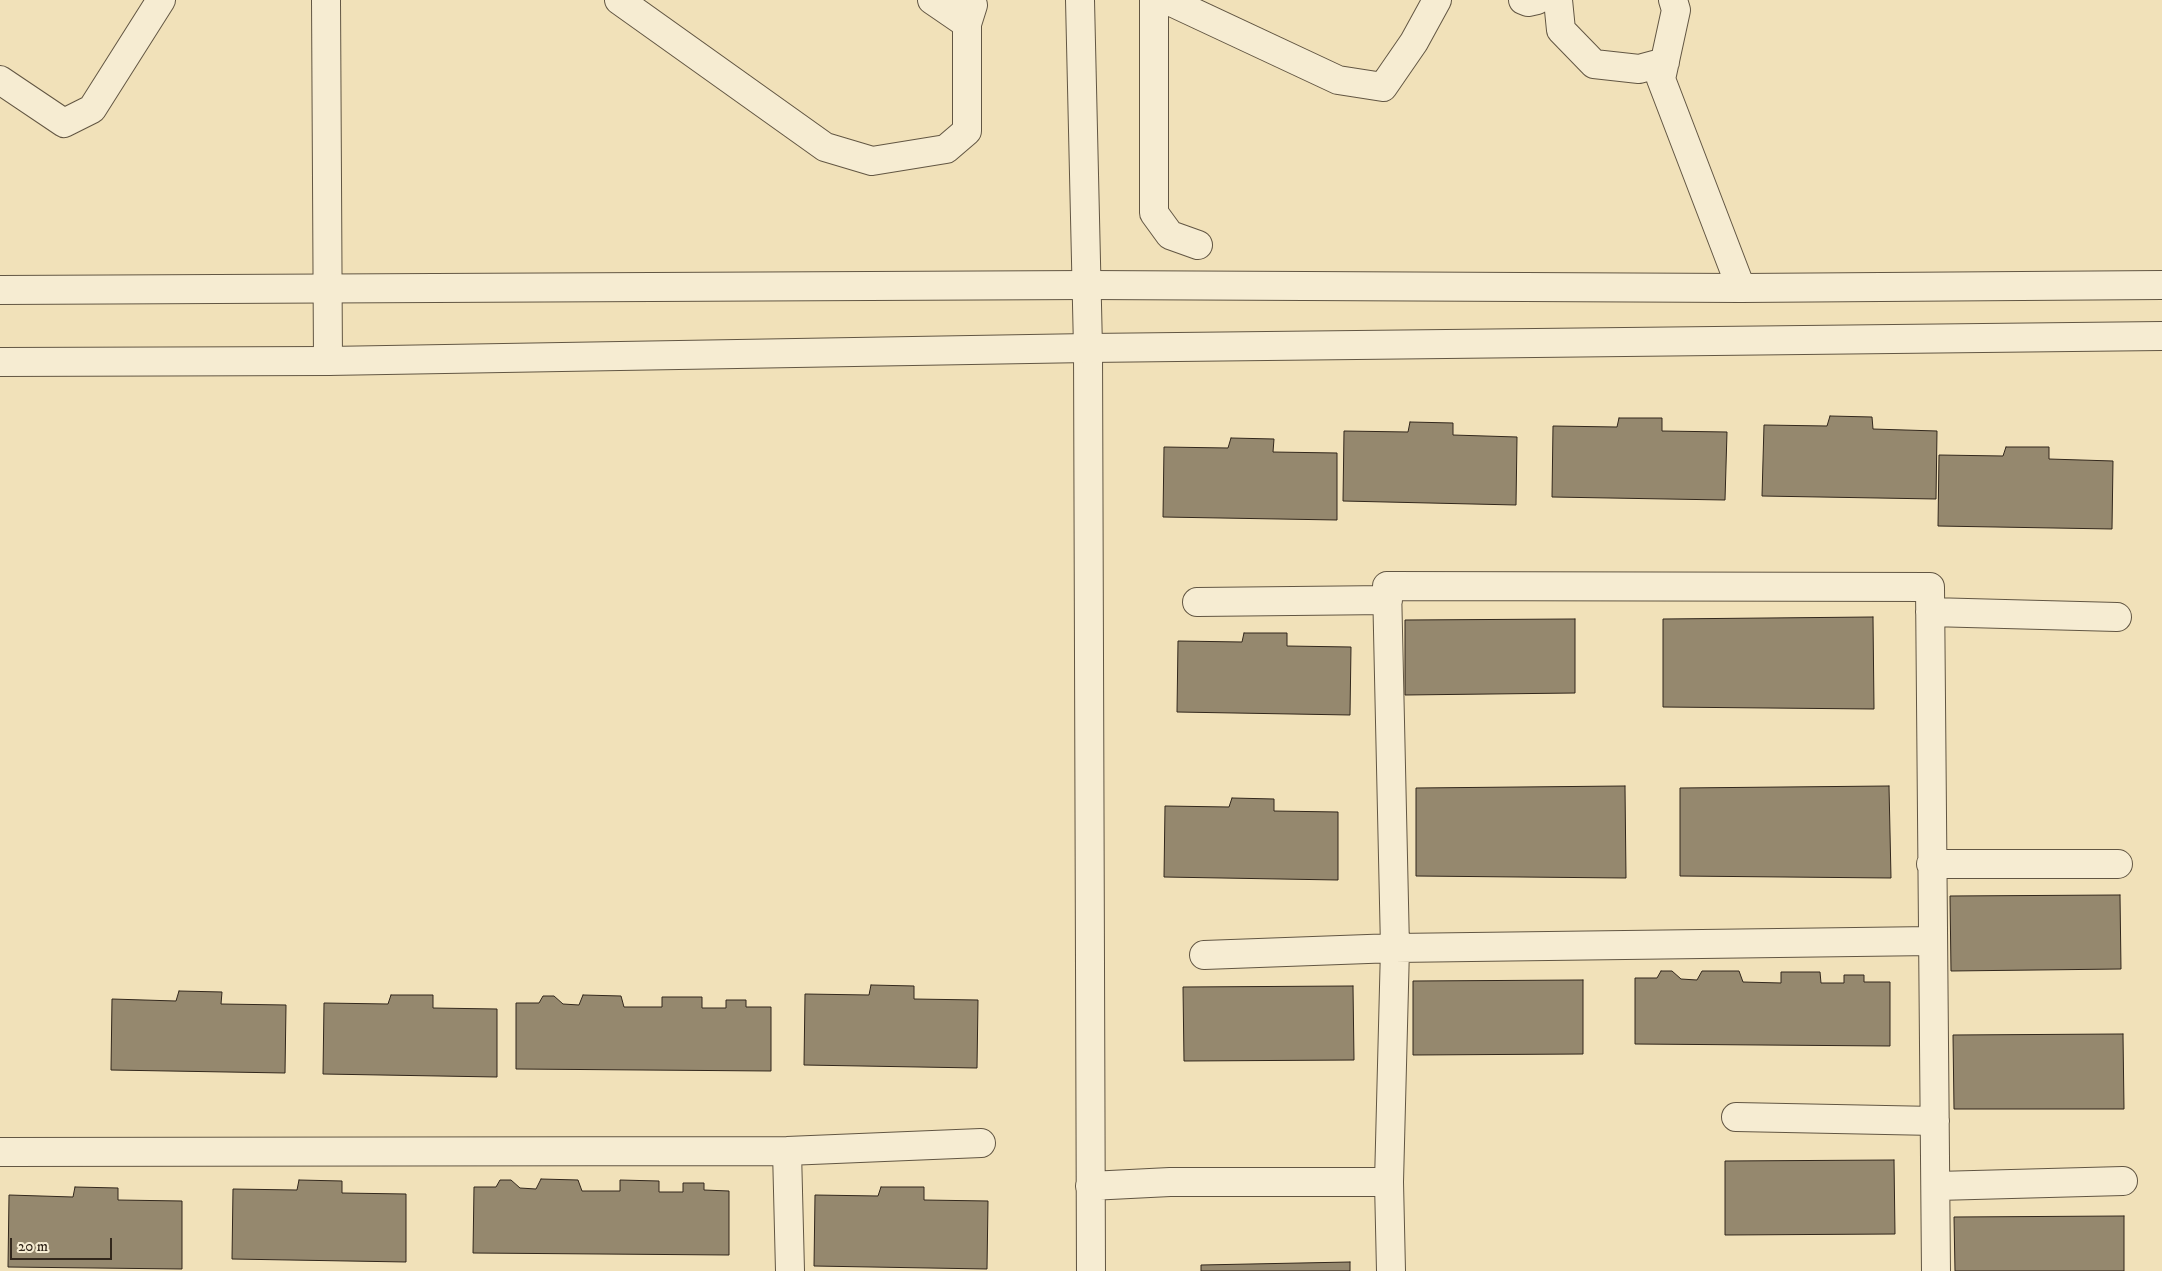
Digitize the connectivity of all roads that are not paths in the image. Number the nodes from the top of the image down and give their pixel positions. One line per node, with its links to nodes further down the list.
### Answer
1 (161, 0): 15 (street)
2 (326, 0): 19 (street)
3 (619, 0): 13 (street)
4 (932, 0): 13 (street)
5 (1080, 0): 17 (street)
6 (1154, 0): 16 (street)
7 (1167, 0): 8 (street)
8 (1437, 0)
9 (1523, 0): 10 (street)
10 (1537, 0)
11 (1558, 0): 14 (street)
12 (1673, 0): 14 (street)
13 (969, 12)
14 (1665, 62): 20 (street)
15 (0, 80)
16 (1198, 245)
17 (1086, 285): 19 (street); 20 (street); 23 (street)
18 (2162, 285): 20 (street)
19 (328, 288): 21 (street); 24 (street)
20 (1741, 288)
21 (0, 290)
22 (2162, 336): 23 (street)
23 (1088, 348): 24 (street); 42 (street)
24 (328, 360): 25 (street)
25 (0, 362)
26 (1388, 600): 27 (street); 28 (street); 33 (street)
27 (1198, 602)
28 (1930, 612): 29 (street); 30 (street)
29 (2117, 618)
30 (1931, 864): 31 (street); 32 (street)
31 (2118, 864)
32 (1932, 942): 33 (street); 36 (street)
33 (1395, 948): 34 (street); 41 (street)
34 (1204, 955)
35 (1736, 1117): 36 (street)
36 (1935, 1121): 43 (street)
37 (981, 1143): 38 (street)
38 (787, 1150): 39 (street); 44 (street)
39 (0, 1152)
40 (2123, 1181): 43 (street)
41 (1389, 1182): 42 (street); 46 (street)
42 (1090, 1186): 45 (street)
43 (1937, 1186): 47 (street)
44 (790, 1271)
45 (1091, 1271)
46 (1390, 1271)
47 (1936, 1271)

